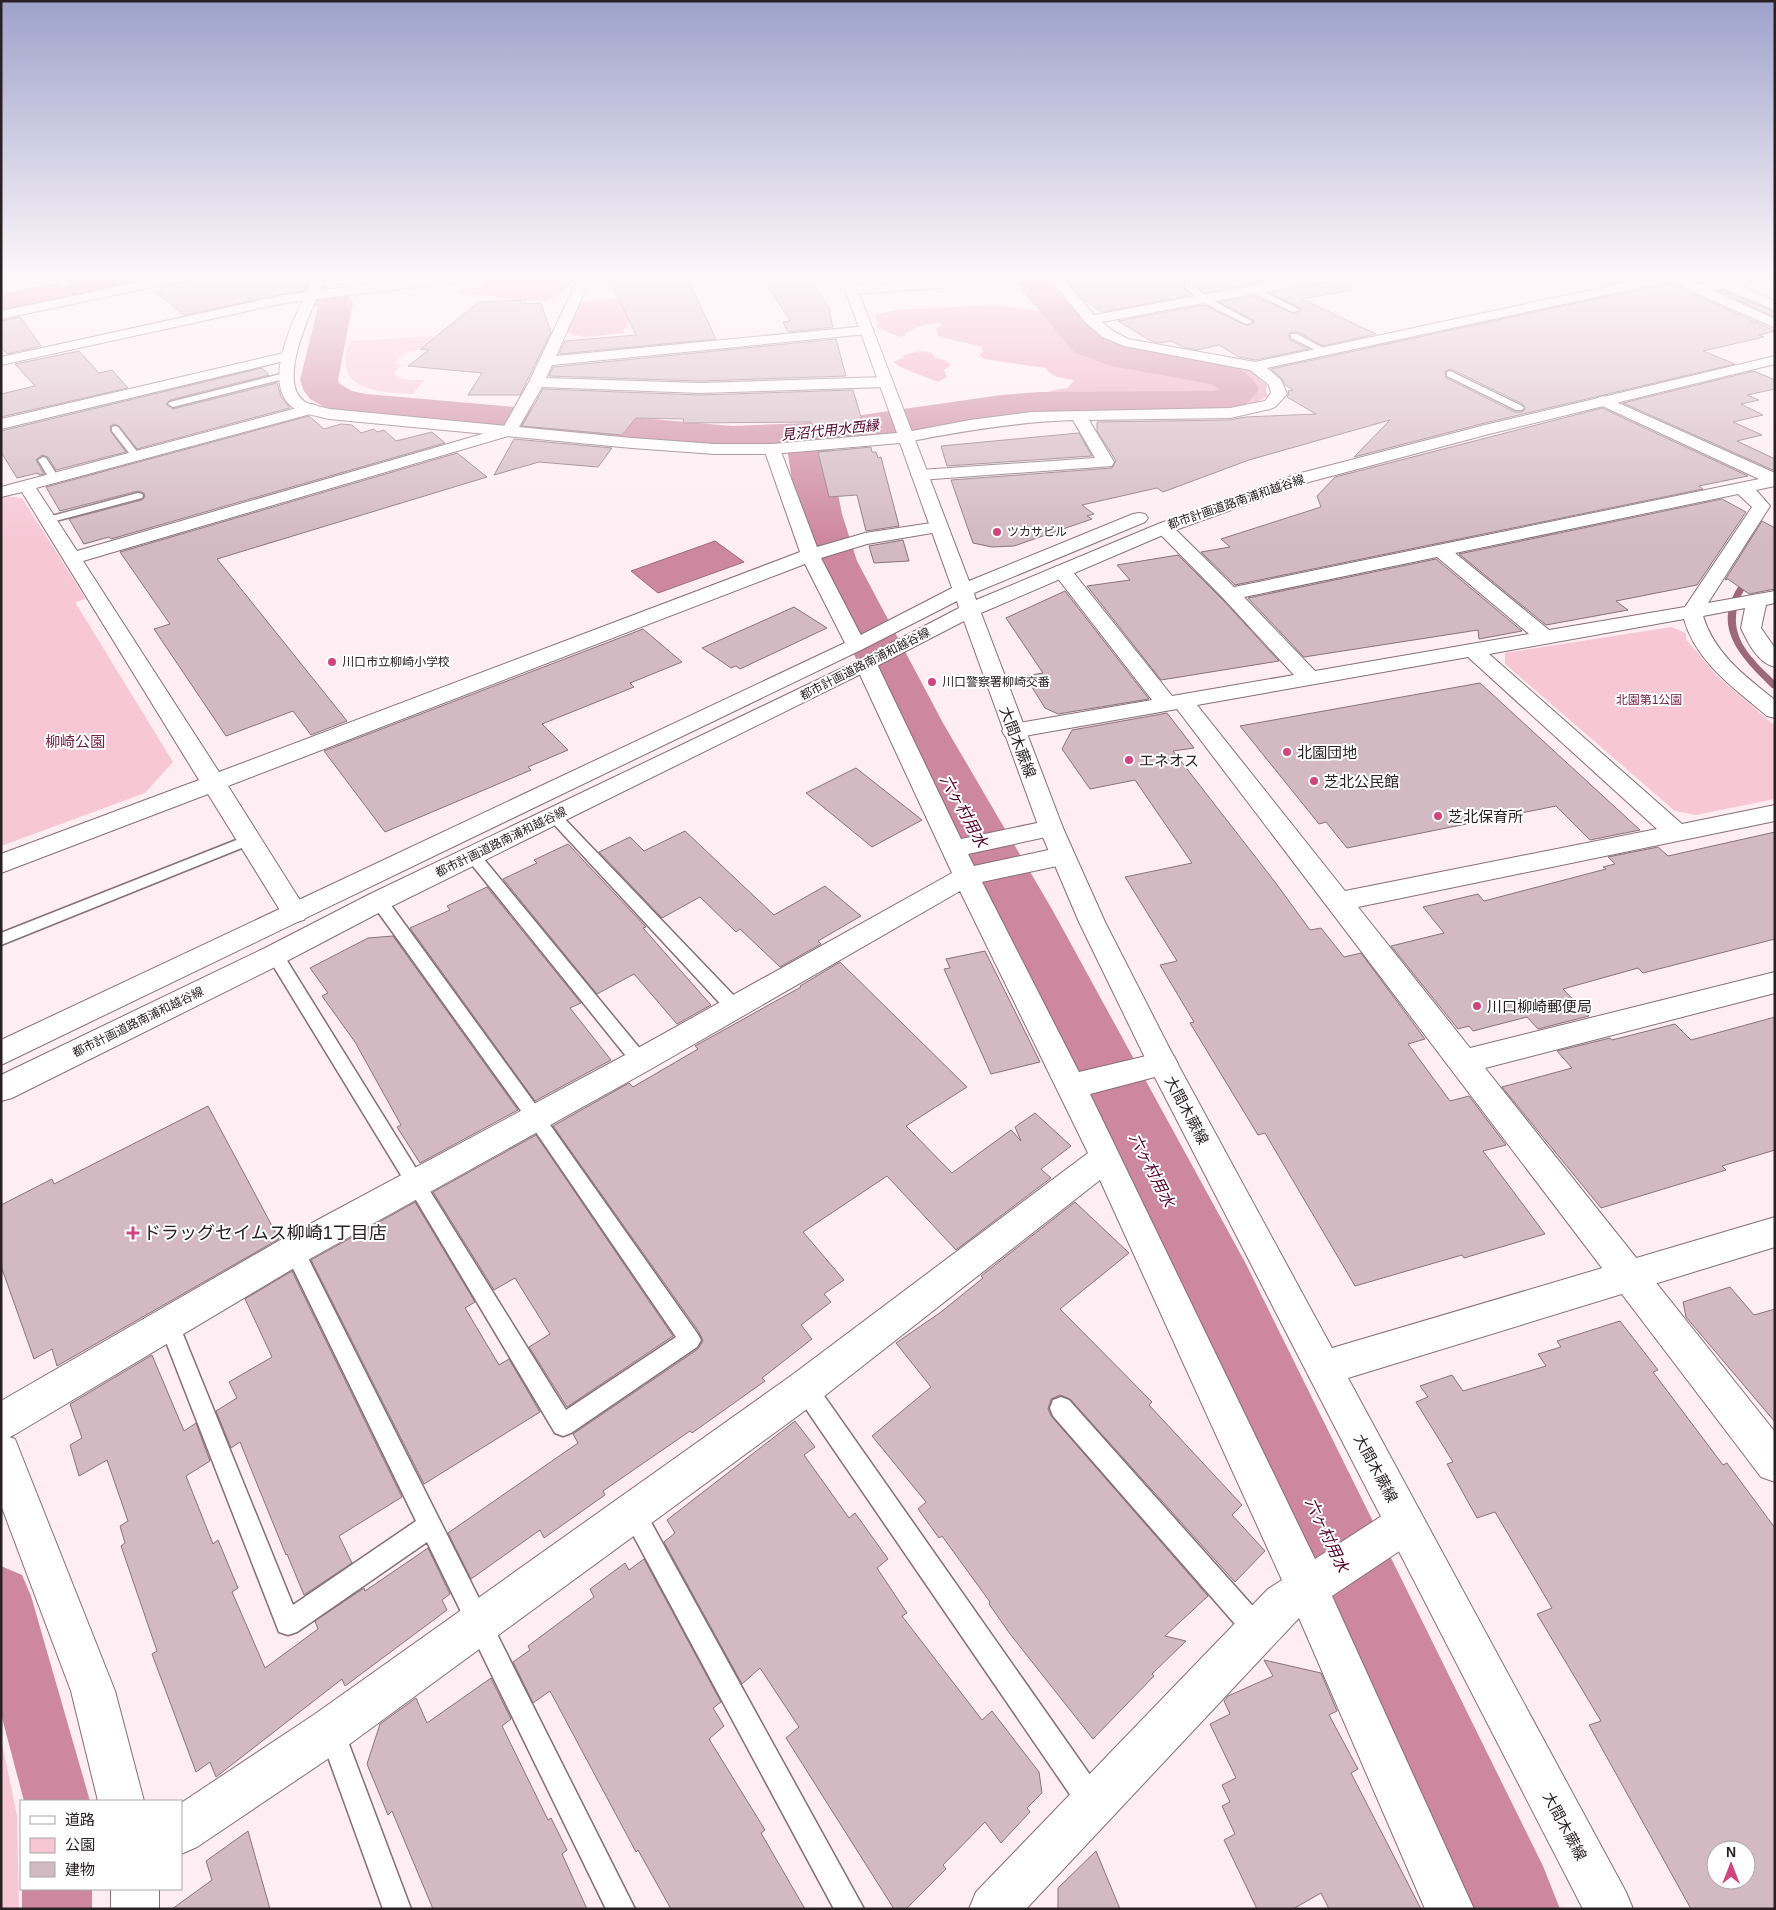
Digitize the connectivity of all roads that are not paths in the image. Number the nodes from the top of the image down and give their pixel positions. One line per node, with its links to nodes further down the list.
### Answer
1 (254, 364): 19 (street)
2 (287, 364): 11 (street)
3 (545, 364): 12 (street)
4 (879, 364): 13 (street, 大間木蕨線)
5 (1244, 364): 9 (street)
6 (1264, 364): 9 (street)
7 (1700, 364): 16 (street, 都市計画道路南浦和越谷線)
8 (1758, 364): 14 (street, 都市計画道路南浦和越谷線)
9 (1255, 366): 18 (street)
10 (1450, 374): 16 (lane)
11 (285, 376): 15 (lane); 17 (street)
12 (537, 382): 13 (street); 22 (street)
13 (885, 382): 20 (street, 大間木蕨線)
14 (1603, 401): 29 (street); 36 (street, 都市計画道路南浦和越谷線)
15 (173, 404)
16 (1519, 408): 26 (street, 都市計画道路南浦和越谷線)
17 (312, 409): 22 (street); 24 (street)
18 (1078, 415): 20 (street); 27 (street)
19 (1, 424)
20 (903, 427): 23 (street); 27 (street, 大間木蕨線)
21 (115, 429): 24 (lane)
22 (510, 429): 23 (street); 40 (street)
23 (772, 449): 39 (street)
24 (136, 456): 28 (street)
25 (43, 460): 28 (lane)
26 (1285, 467)
27 (920, 475): 37 (street, 大間木蕨線)
28 (54, 478): 30 (street)
29 (1775, 480): 31 (street)
30 (26, 485): 32 (street); 35 (street)
31 (1740, 488): 34 (street); 38 (street)
32 (1, 492)
33 (138, 496): 35 (lane)
34 (1766, 511): 45 (street)
35 (48, 520): 40 (street)
36 (1157, 521): 41 (street, 都市計画道路南浦和越谷線); 42 (street); 44 (street, 都市計画道路南浦和越谷線)
37 (938, 527): 39 (street); 44 (street, 大間木蕨線)
38 (1441, 551): 42 (street); 46 (street)
39 (814, 554): 48 (street); 55 (street)
40 (72, 558): 55 (street)
41 (1062, 571): 44 (street, 都市計画道路南浦和越谷線); 52 (street)
42 (1230, 594): 50 (street)
43 (1759, 600): 45 (street); 49 (street)
44 (966, 601): 48 (street, 都市計画道路南浦和越谷線); 54 (street, 大間木蕨線)
45 (1692, 612): 46 (street); 51 (street)
46 (1546, 638): 47 (street)
47 (1472, 650): 50 (street); 58 (street)
48 (861, 655): 57 (street, 都市計画道路南浦和越谷線); 62 (street); 66 (street, 都市計画道路南浦和越谷線)
49 (1775, 661)
50 (1310, 679): 52 (street)
51 (1762, 688): 53 (street)
52 (1175, 703): 54 (street); 65 (street)
53 (1775, 711)
54 (1014, 731): 60 (street, 大間木蕨線)
55 (213, 784): 59 (street); 63 (street)
56 (1775, 813): 58 (street)
57 (554, 816): 61 (street, 都市計画道路南浦和越谷線); 70 (lane)
58 (1678, 834): 65 (street)
59 (249, 840): 66 (street); 67 (lane)
60 (1056, 842): 62 (street); 74 (street, 大間木蕨線)
61 (473, 856): 64 (street, 都市計画道路南浦和越谷線); 72 (lane)
62 (960, 862): 70 (street); 75 (street)
63 (1, 864)
64 (379, 901): 68 (street, 都市計画道路南浦和越谷線); 77 (lane)
65 (1338, 902): 73 (street)
66 (294, 913): 71 (street, 都市計画道路南浦和越谷線)
67 (1, 939)
68 (274, 955): 76 (street, 都市計画道路南浦和越谷線); 79 (lane)
69 (1775, 982): 73 (street)
70 (734, 1007): 72 (street)
71 (1, 1053)
72 (640, 1061): 77 (street)
73 (1463, 1062): 82 (street)
74 (1163, 1064): 75 (street); 84 (street, 大間木蕨線)
75 (1071, 1086): 78 (street)
76 (1, 1089)
77 (535, 1117): 79 (street); 79 (lane)
78 (1106, 1157): 85 (street); 93 (street)
79 (417, 1184): 81 (street)
80 (1775, 1232): 82 (street)
81 (294, 1250): 83 (street); 91 (lane)
82 (1629, 1276): 84 (street); 89 (street)
83 (169, 1324): 87 (street); 91 (lane)
84 (1323, 1368): 92 (street, 大間木蕨線)
85 (805, 1388): 90 (street); 98 (lane)
86 (1061, 1408): 95 (lane)
87 (1, 1422)
88 (1, 1453): 97 (street)
89 (1775, 1463)
90 (633, 1512): 94 (street); 105 (lane)
91 (431, 1524): 94 (lane)
92 (1406, 1524): 93 (street); 107 (street, 大間木蕨線)
93 (1307, 1588): 95 (street); 106 (street)
94 (480, 1623): 96 (street); 104 (lane)
95 (1258, 1631): 98 (street)
96 (331, 1730): 99 (street); 103 (lane)
97 (120, 1800)
98 (1093, 1803): 101 (street)
99 (182, 1830)
100 (135, 1890): 102 (street)
101 (1012, 1900)
102 (135, 1909)
103 (397, 1909)
104 (621, 1909)
105 (850, 1909)
106 (1450, 1909)
107 (1609, 1909)

